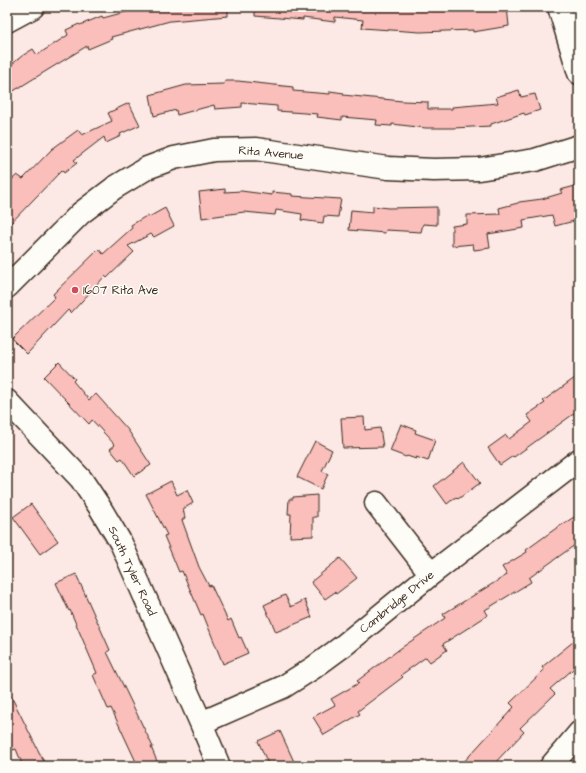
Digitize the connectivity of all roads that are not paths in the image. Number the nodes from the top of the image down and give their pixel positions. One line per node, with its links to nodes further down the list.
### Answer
1 (33, 7): 3 (street)
2 (558, 7): 4 (street)
3 (7, 21)
4 (579, 73)
5 (579, 146): 6 (street, Rita Avenue)
6 (7, 287)
7 (7, 401): 11 (street, South Tyler Road)
8 (579, 460): 10 (street, Cambridge Drive)
9 (376, 503): 10 (street)
10 (431, 574): 11 (street, Cambridge Drive)
11 (201, 723): 13 (street, South Tyler Road)
12 (579, 733): 14 (street)
13 (219, 766)
14 (551, 766)

